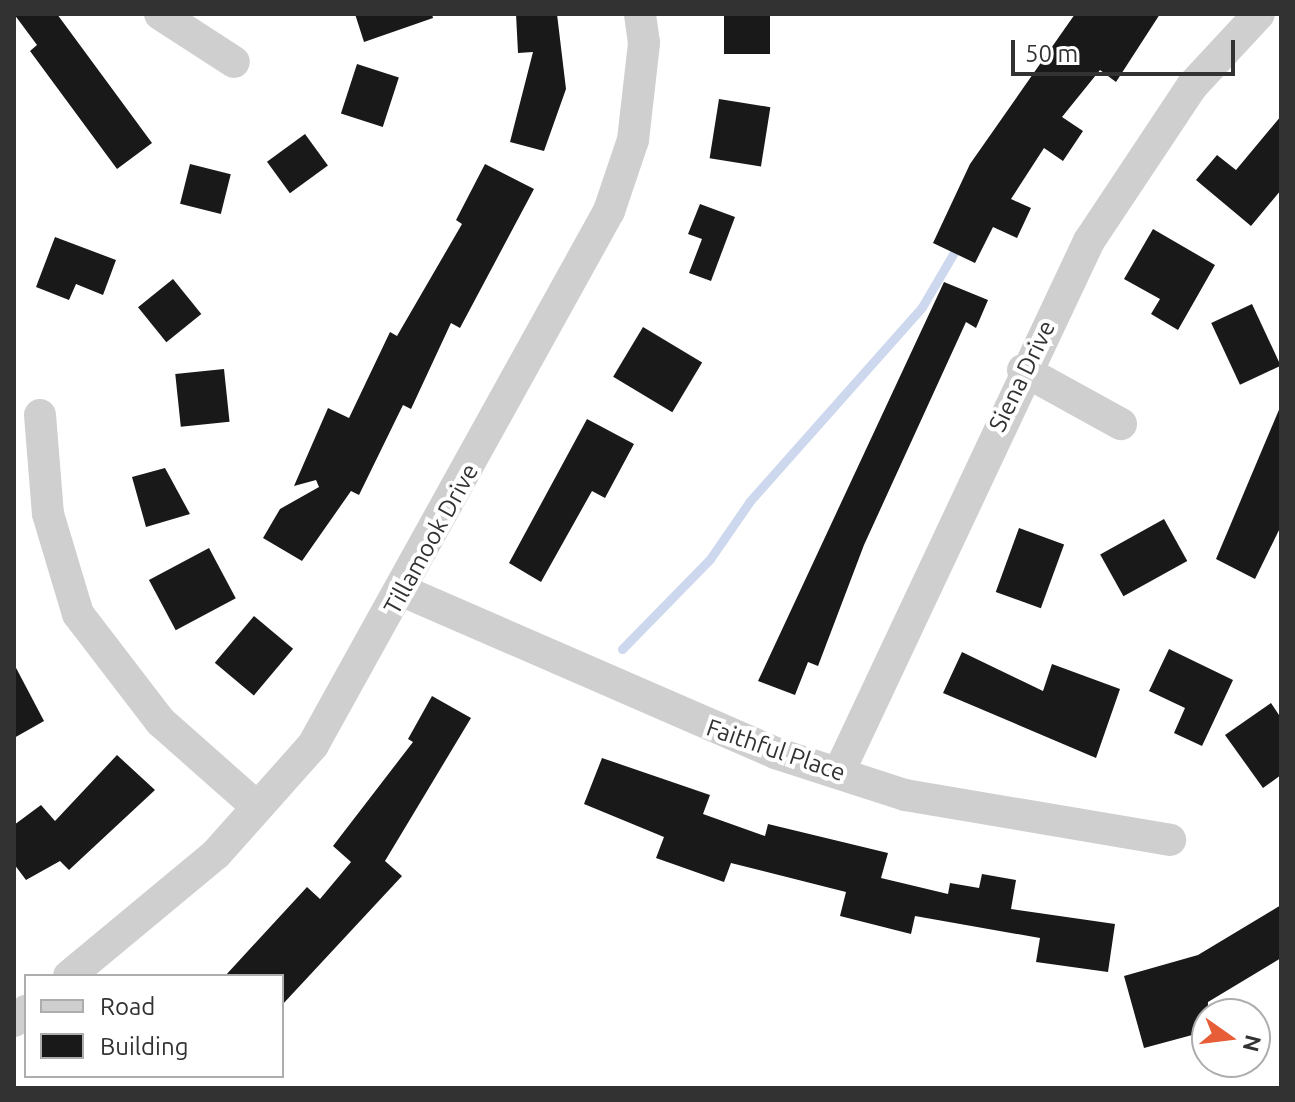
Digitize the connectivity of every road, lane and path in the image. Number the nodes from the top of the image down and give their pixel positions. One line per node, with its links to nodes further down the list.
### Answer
1 (160, 14): 4 (street)
2 (640, 14): 8 (street, Tillamook Drive)
3 (1259, 14): 5 (street, Siena Drive)
4 (234, 62)
5 (1023, 370): 7 (street); 9 (street, Siena Drive)
6 (40, 415): 10 (street)
7 (1121, 424)
8 (403, 591): 9 (street, Faithful Place); 10 (street, Tillamook Drive)
9 (839, 772): 11 (street, Faithful Place)
10 (257, 807): 12 (street, Tillamook Drive)
11 (1170, 840)
12 (71, 974)

